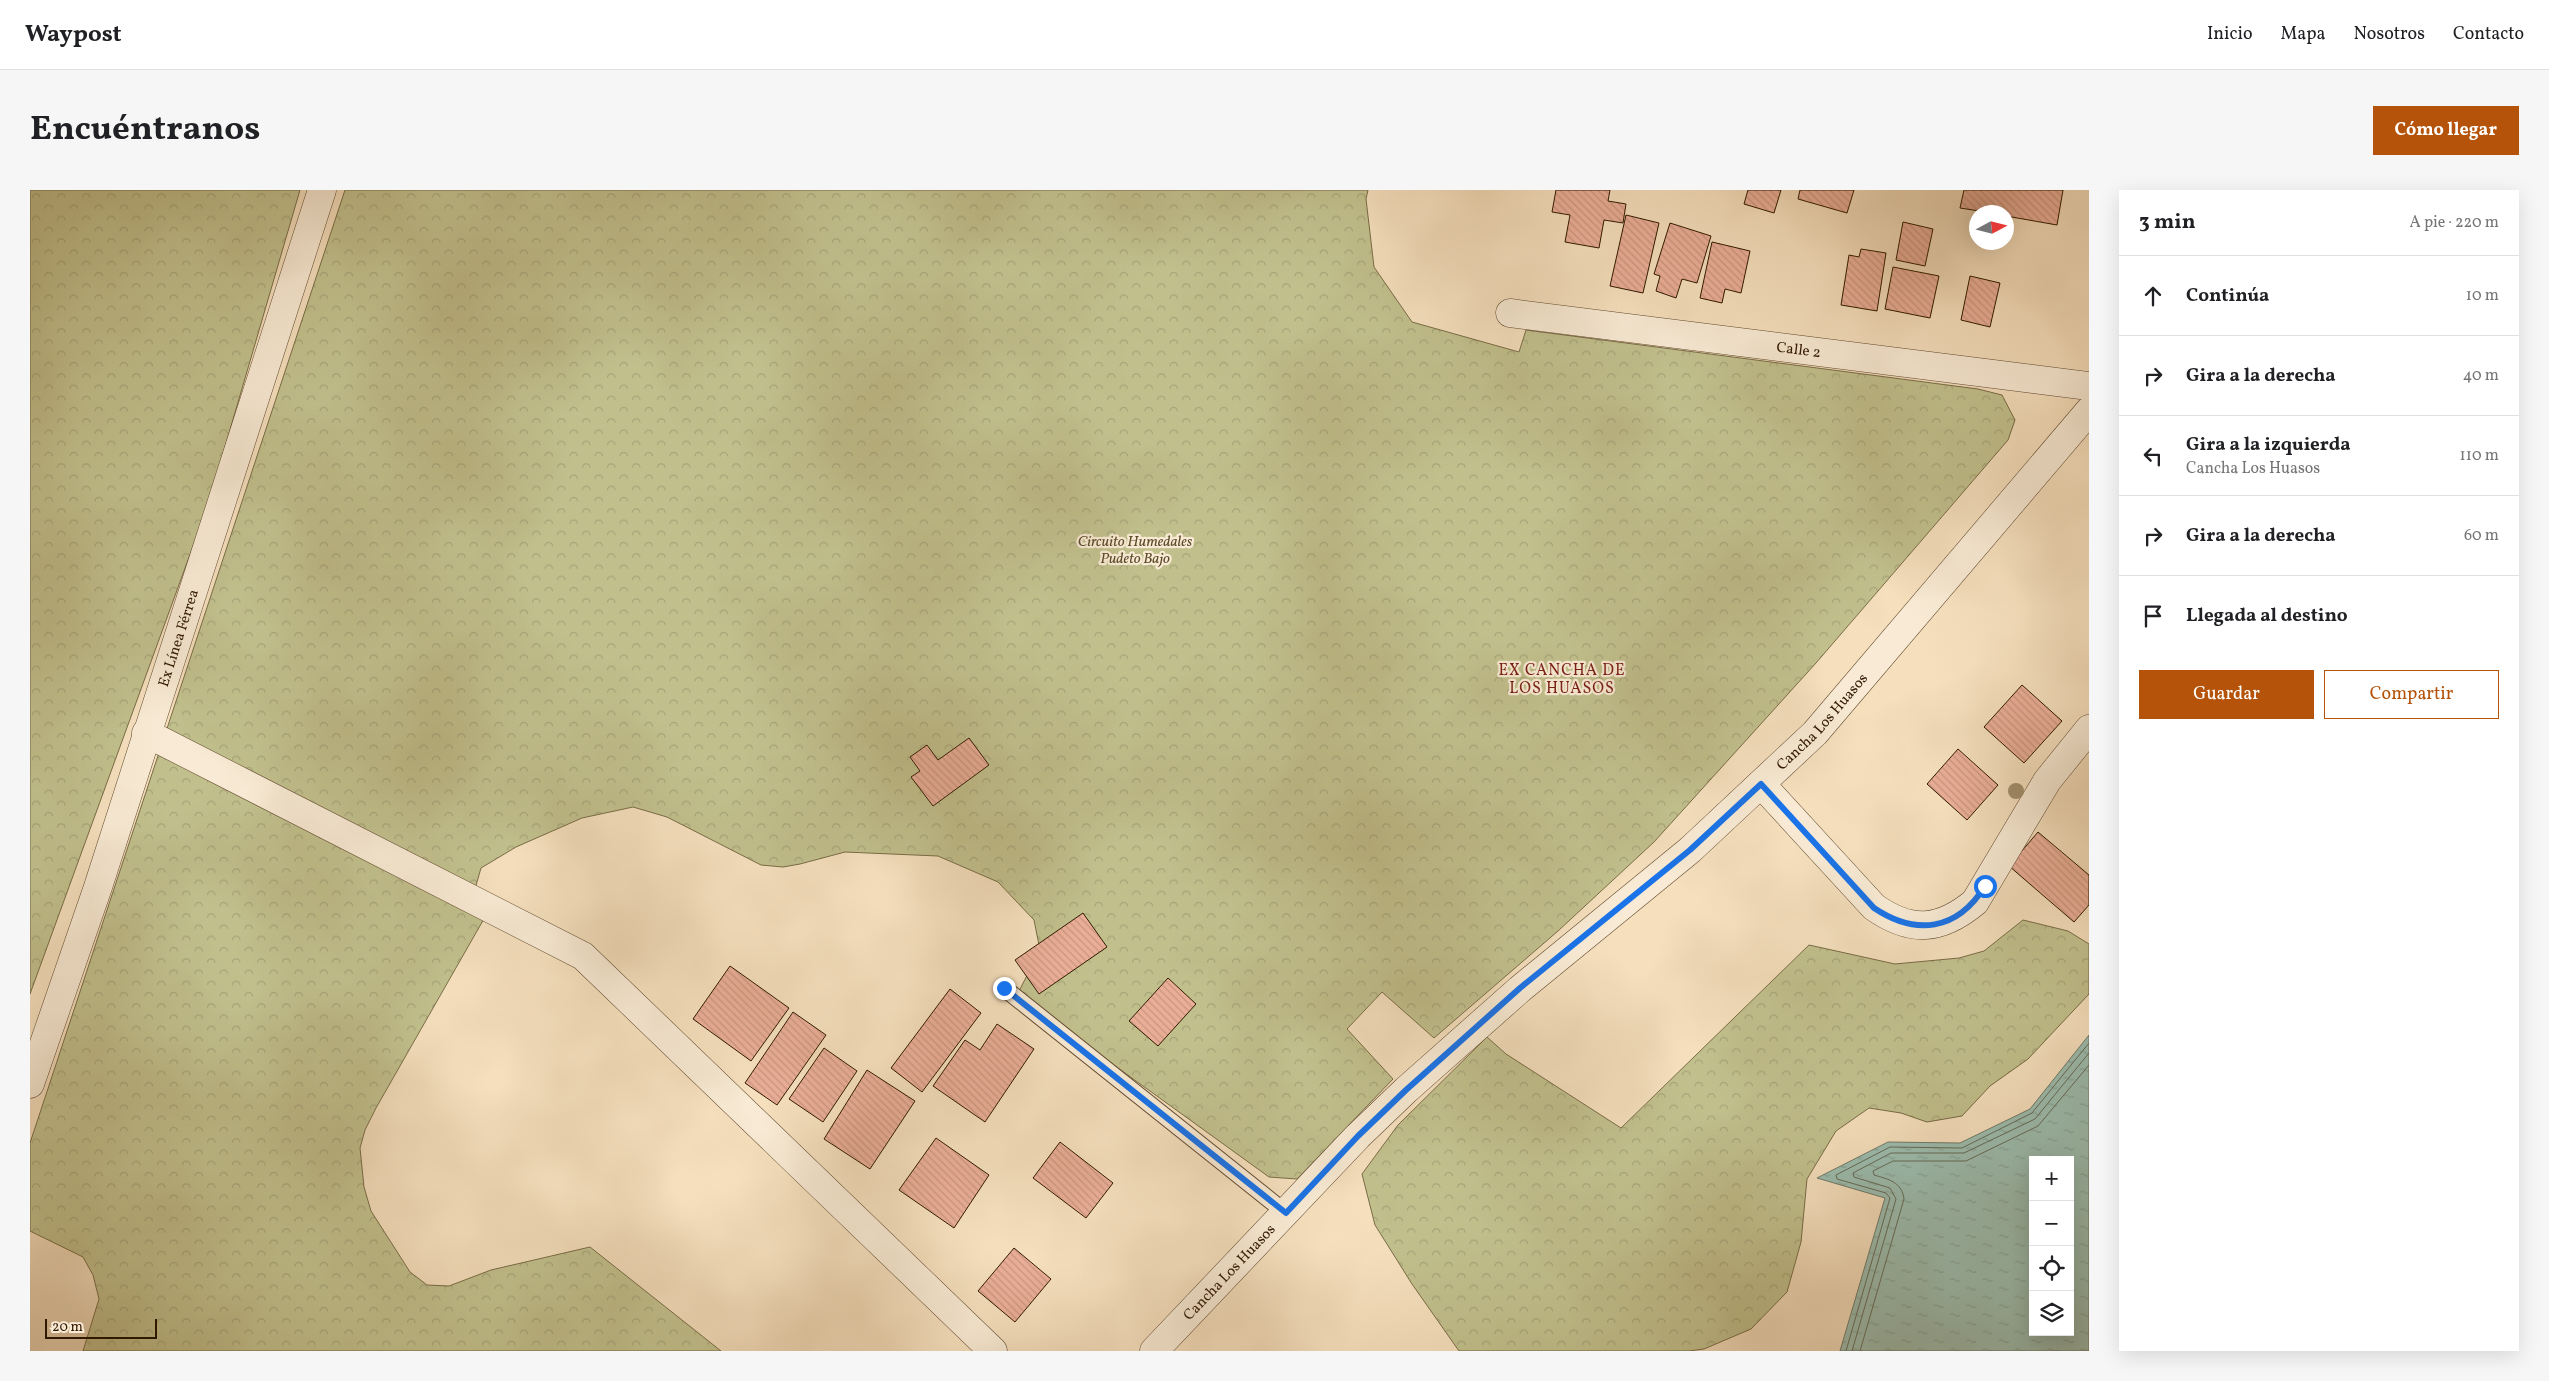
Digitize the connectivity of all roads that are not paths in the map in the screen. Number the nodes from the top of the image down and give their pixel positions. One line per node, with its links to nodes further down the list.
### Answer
1 (322, 190): 6 (street, Ex Línea Férrea)
2 (1510, 313): 3 (street, Calle 2)
3 (2089, 386)
4 (2089, 411): 7 (street, Cancha Los Huasos)
5 (2089, 729): 7 (street)
6 (146, 733): 9 (street, Ex Línea Férrea); 11 (street)
7 (1761, 784): 10 (street, Cancha Los Huasos)
8 (1004, 988): 10 (lane)
9 (30, 1084)
10 (1286, 1213): 12 (street, Cancha Los Huasos)
11 (993, 1351)
12 (1154, 1351)

